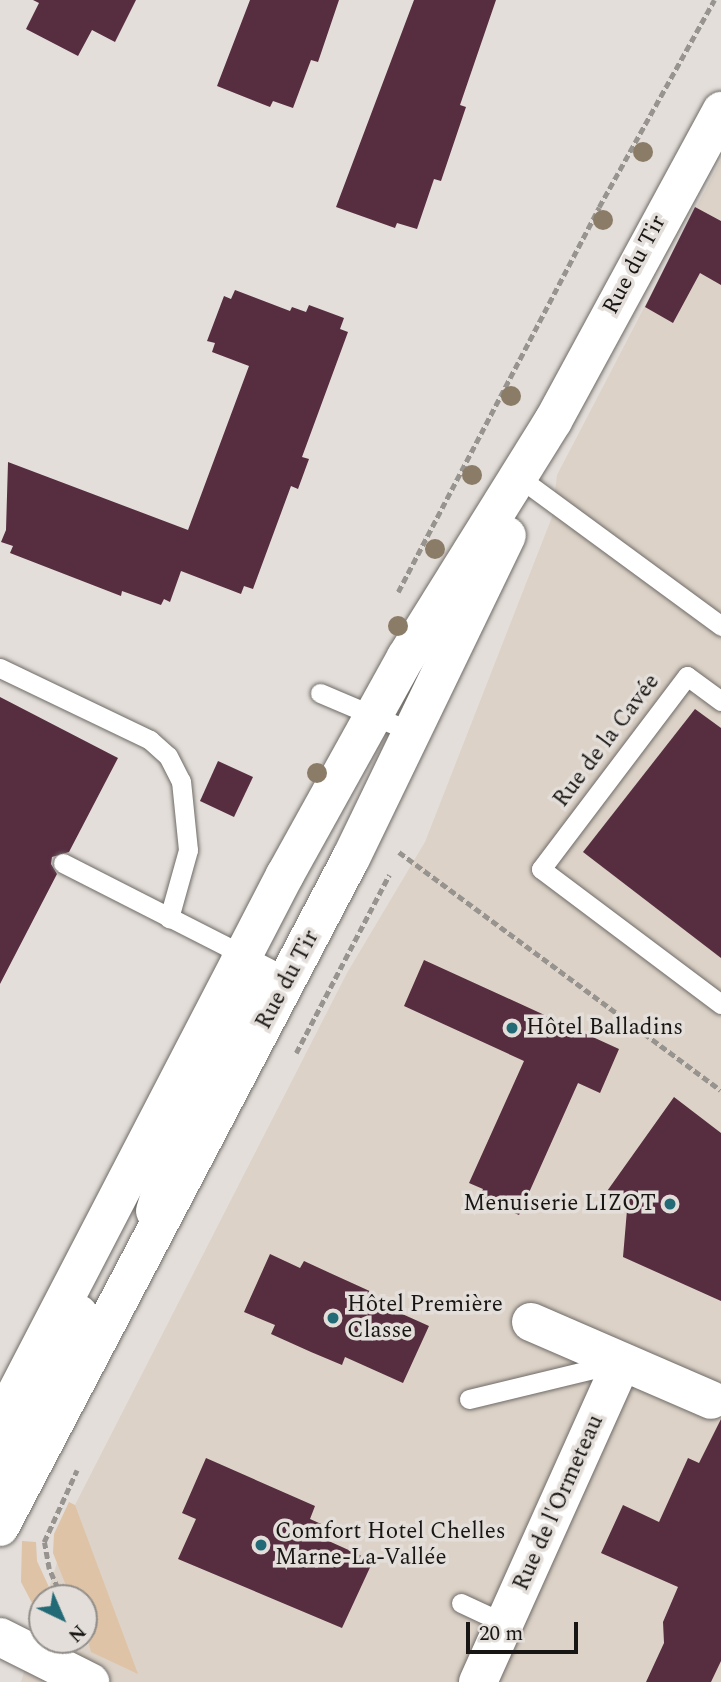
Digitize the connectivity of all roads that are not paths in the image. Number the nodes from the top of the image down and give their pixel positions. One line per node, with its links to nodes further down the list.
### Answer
1 (721, 111): 2 (main road, Rue du Tir)
2 (553, 421): 3 (main road, Rue du Tir); 8 (main road, Rue du Tir)
3 (528, 484): 4 (lane); 9 (main road, Rue du Tir)
4 (721, 626)
5 (0, 668): 11 (lane)
6 (320, 693): 8 (lane)
7 (721, 701): 14 (lane, Rue de la Cavée)
8 (373, 716): 9 (lane); 12 (main road, Rue du Tir)
9 (412, 732): 13 (main road, Rue du Tir)
10 (63, 863): 11 (lane)
11 (169, 918): 12 (lane)
12 (242, 955): 13 (lane); 15 (main road, Rue du Tir); 16 (main road)
13 (289, 978): 16 (main road, Rue du Tir)
14 (721, 1004)
15 (145, 1146): 21 (main road, Rue du Tir); 22 (main road, Rue du Tir)
16 (140, 1260): 23 (main road, Rue du Tir)
17 (531, 1322): 18 (main road)
18 (622, 1362): 19 (lane); 20 (main road); 25 (main road, Rue de l'Ormeteau)
19 (469, 1399)
20 (711, 1400)
21 (0, 1424)
22 (0, 1467)
23 (0, 1527)
24 (461, 1603): 25 (lane)
25 (504, 1623): 28 (main road, Rue de l'Ormeteau)
26 (0, 1637): 27 (main road)
27 (90, 1682)
28 (478, 1682)

